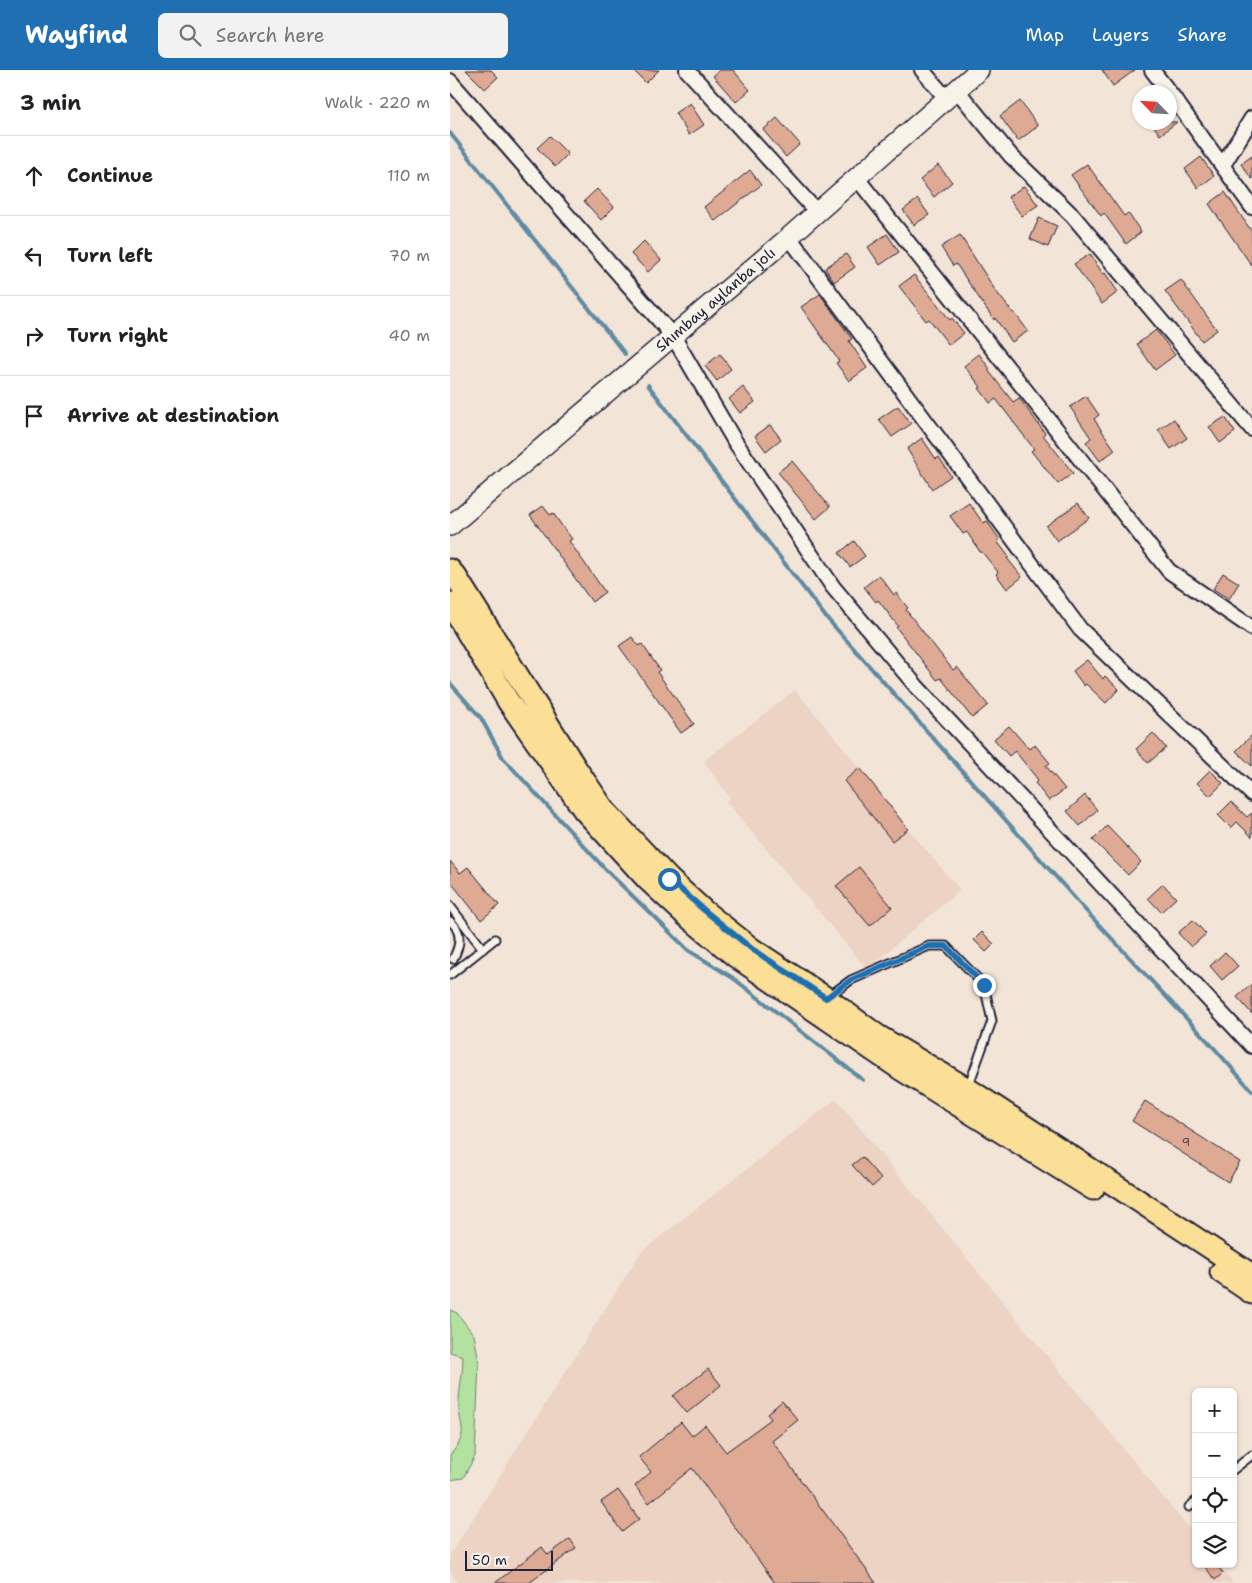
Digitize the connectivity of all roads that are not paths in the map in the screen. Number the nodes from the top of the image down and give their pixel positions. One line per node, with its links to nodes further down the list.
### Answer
1 (687, 70): 13 (street)
2 (922, 70): 7 (street)
3 (979, 70): 7 (main road, Shımbay aylanba jolı)
4 (1152, 70): 6 (street)
5 (450, 81): 15 (street)
6 (1163, 85)
7 (951, 94): 11 (main road, Shımbay aylanba jolı); 16 (street)
8 (1177, 104): 10 (street)
9 (1252, 118): 10 (street)
10 (1223, 165): 12 (street)
11 (856, 177): 13 (main road, Shımbay aylanba jolı); 20 (street)
12 (1252, 207)
13 (817, 212): 14 (main road, Shımbay aylanba jolı)
14 (789, 236): 15 (main road, Shımbay aylanba jolı); 21 (street)
15 (673, 336): 17 (main road, Shımbay aylanba jolı); 30 (street)
16 (1252, 429)
17 (450, 526)
18 (450, 570): 29 (main road)
19 (450, 603): 33 (main road)
20 (1252, 628)
21 (1252, 794)
22 (450, 906): 25 (lane)
23 (450, 921): 26 (lane)
24 (495, 939): 25 (lane)
25 (483, 949): 27 (lane)
26 (452, 960): 27 (lane)
27 (460, 967): 28 (lane)
28 (450, 975)
29 (826, 998): 31 (main road); 31 (lane)
30 (1252, 1046)
31 (970, 1091): 32 (main road)
32 (1252, 1275)
33 (1252, 1293)
34 (1252, 1455): 35 (lane)
35 (1237, 1467)
36 (1192, 1504): 37 (lane)
37 (1188, 1507)

